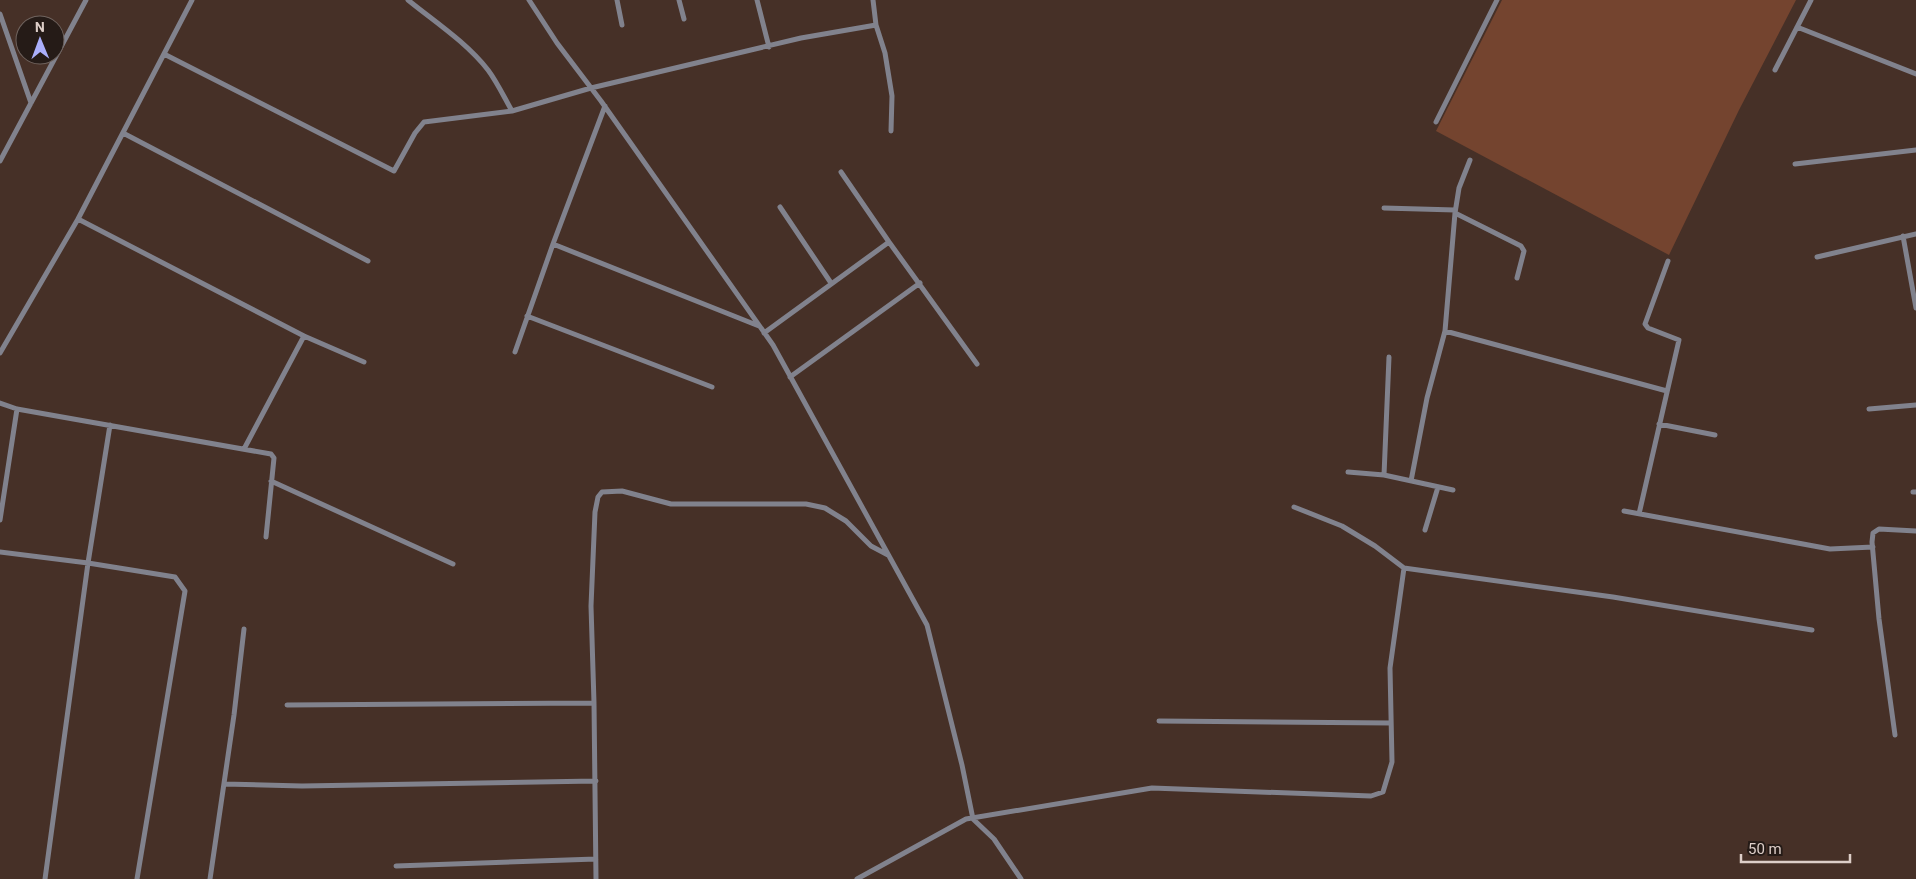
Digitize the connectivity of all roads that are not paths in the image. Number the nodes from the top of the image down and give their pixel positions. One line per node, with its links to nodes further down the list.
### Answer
1 (86, 0): 21 (street)
2 (192, 0): 17 (street)
3 (408, 0): 23 (street)
4 (528, 0): 20 (street)
5 (617, 0): 14 (street)
6 (679, 0): 12 (street)
7 (757, 0): 16 (street)
8 (873, 0): 13 (street)
9 (1497, 0): 24 (street)
10 (1811, 0): 15 (street)
11 (0, 14): 21 (street)
12 (684, 19)
13 (876, 24): 16 (street); 25 (street)
14 (622, 25)
15 (1797, 27): 18 (street); 19 (street)
16 (769, 47): 20 (street)
17 (164, 54): 23 (street); 26 (street)
18 (1775, 70)
19 (1916, 74)
20 (591, 88): 22 (street); 23 (street)
21 (31, 103): 28 (street)
22 (605, 106): 39 (street); 48 (street)
23 (512, 110)
24 (1436, 122)
25 (891, 131)
26 (123, 132): 35 (street); 41 (street)
27 (1916, 150): 30 (street)
28 (0, 160)
29 (1470, 160): 34 (street)
30 (1795, 164)
31 (841, 172): 38 (street)
32 (780, 208): 44 (street)
33 (1384, 208): 34 (street)
34 (1455, 212): 43 (street); 49 (street)
35 (78, 218): 51 (street); 53 (street)
36 (1916, 234): 37 (street)
37 (1903, 236): 40 (street); 46 (street)
38 (889, 242): 44 (street); 45 (street)
39 (553, 244): 47 (street); 48 (street)
40 (1817, 257)
41 (368, 260)
42 (1668, 261): 59 (street)
43 (1517, 278)
44 (832, 283): 50 (street)
45 (920, 284): 56 (street); 57 (street)
46 (1916, 308)
47 (527, 316): 52 (street); 58 (street)
48 (759, 326): 50 (street)
49 (1445, 331): 59 (street); 71 (street)
50 (764, 333): 57 (street)
51 (304, 336): 55 (street); 67 (street)
52 (514, 352)
53 (0, 353)
54 (1389, 357): 69 (street)
55 (364, 362)
56 (977, 364)
57 (790, 376): 83 (street)
58 (712, 387)
59 (1667, 391): 64 (street)
60 (0, 403): 62 (street)
61 (1916, 405): 63 (street)
62 (17, 409): 65 (street); 77 (street)
63 (1869, 409)
64 (1659, 424): 66 (street); 76 (street)
65 (110, 425): 67 (street); 84 (street)
66 (1715, 435)
67 (244, 449): 70 (street)
68 (1348, 472): 69 (street)
69 (1384, 475): 71 (street)
70 (271, 481): 80 (street); 85 (street)
71 (1411, 481): 72 (street)
72 (1438, 487): 73 (street); 78 (street)
73 (1453, 490)
74 (1294, 507): 86 (street)
75 (1624, 511): 76 (street)
76 (1639, 514): 81 (street)
77 (0, 520)
78 (1424, 530)
79 (1916, 531): 81 (street)
80 (266, 537)
81 (1873, 547): 93 (street)
82 (0, 552): 84 (street)
83 (888, 556): 89 (street); 96 (street)
84 (88, 563): 99 (street); 100 (street)
85 (453, 564)
86 (1404, 568): 88 (street); 92 (street)
87 (244, 629): 95 (street)
88 (1812, 630)
89 (594, 703): 90 (street); 94 (street)
90 (287, 705)
91 (1159, 721): 92 (street)
92 (1391, 723): 96 (street)
93 (1896, 734)
94 (596, 781): 95 (street); 97 (street)
95 (224, 784): 101 (street)
96 (973, 819): 103 (street); 104 (street)
97 (596, 859): 98 (street); 102 (street)
98 (396, 866)
99 (45, 879)
100 (137, 879)
101 (210, 879)
102 (596, 879)
103 (857, 879)
104 (1021, 879)

